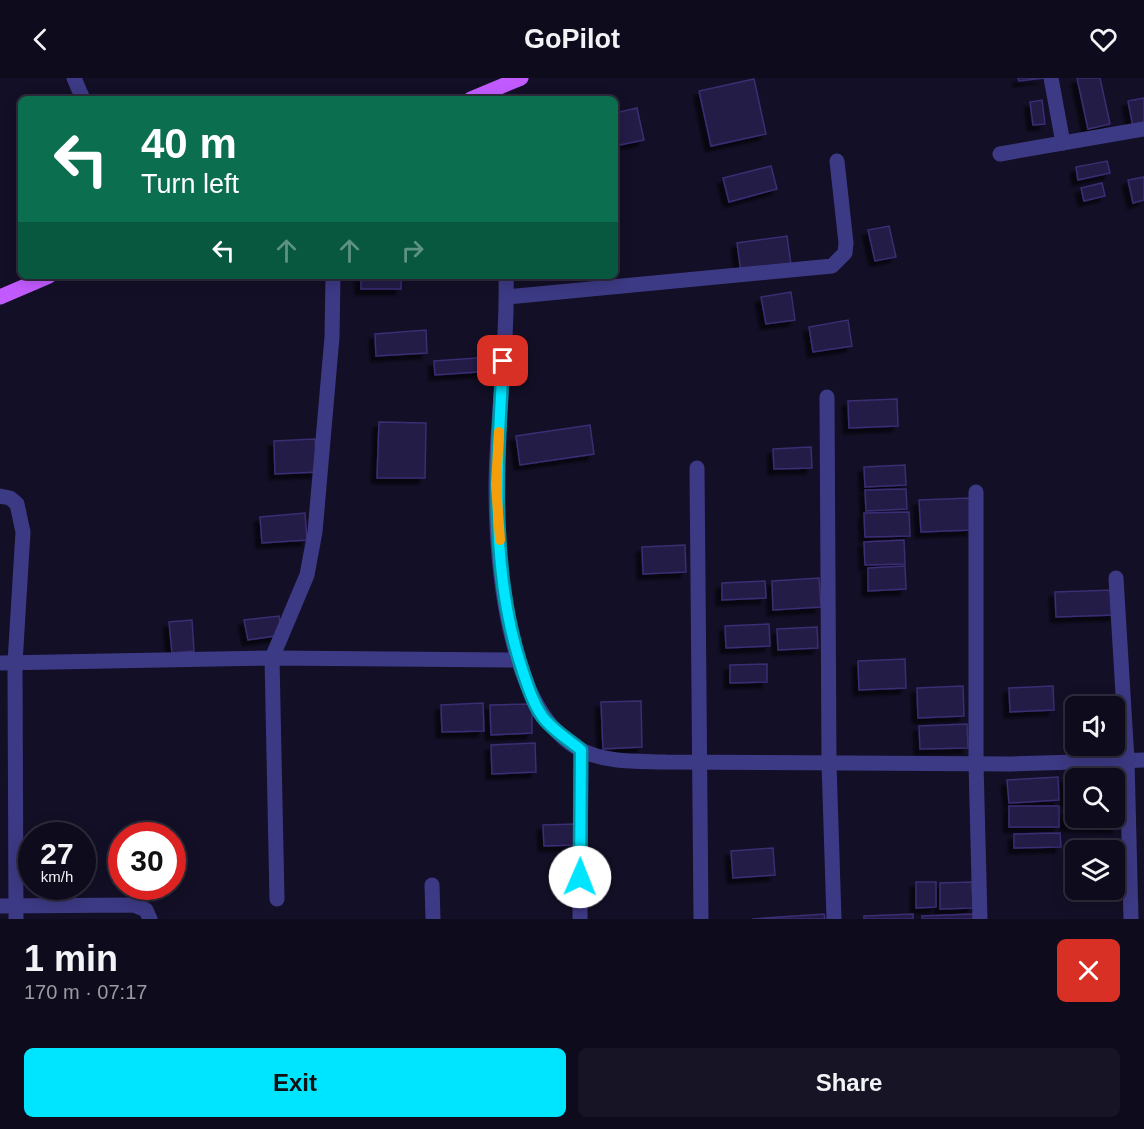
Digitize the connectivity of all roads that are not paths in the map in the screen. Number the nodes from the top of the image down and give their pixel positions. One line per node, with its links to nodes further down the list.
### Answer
1 (74, 78): 5 (street)
2 (521, 78): 4 (main road)
3 (1051, 78): 7 (street)
4 (491, 95)
5 (82, 96)
6 (1144, 129): 7 (street)
7 (1063, 143): 8 (street)
8 (1000, 154)
9 (837, 161): 14 (street)
10 (42, 279): 13 (main road)
11 (333, 279): 20 (street)
12 (506, 279): 14 (street)
13 (0, 297)
14 (507, 297): 21 (street)
15 (827, 397): 27 (street)
16 (697, 468): 26 (street)
17 (976, 492): 28 (street)
18 (0, 496): 22 (street)
19 (1116, 578): 24 (street)
20 (272, 658): 21 (street); 22 (street); 30 (street)
21 (519, 660): 23 (street)
22 (7, 663): 32 (street)
23 (581, 750): 26 (street); 35 (street)
24 (1127, 760): 25 (street); 28 (street); 39 (street)
25 (1144, 760)
26 (699, 762): 27 (street); 36 (street)
27 (829, 763): 28 (street); 37 (street)
28 (976, 763): 38 (street)
29 (432, 885): 34 (street)
30 (277, 899)
31 (0, 906): 32 (street)
32 (16, 912): 33 (street)
33 (150, 919)
34 (433, 919)
35 (580, 919)
36 (701, 919)
37 (834, 919)
38 (980, 919)
39 (1131, 919)

